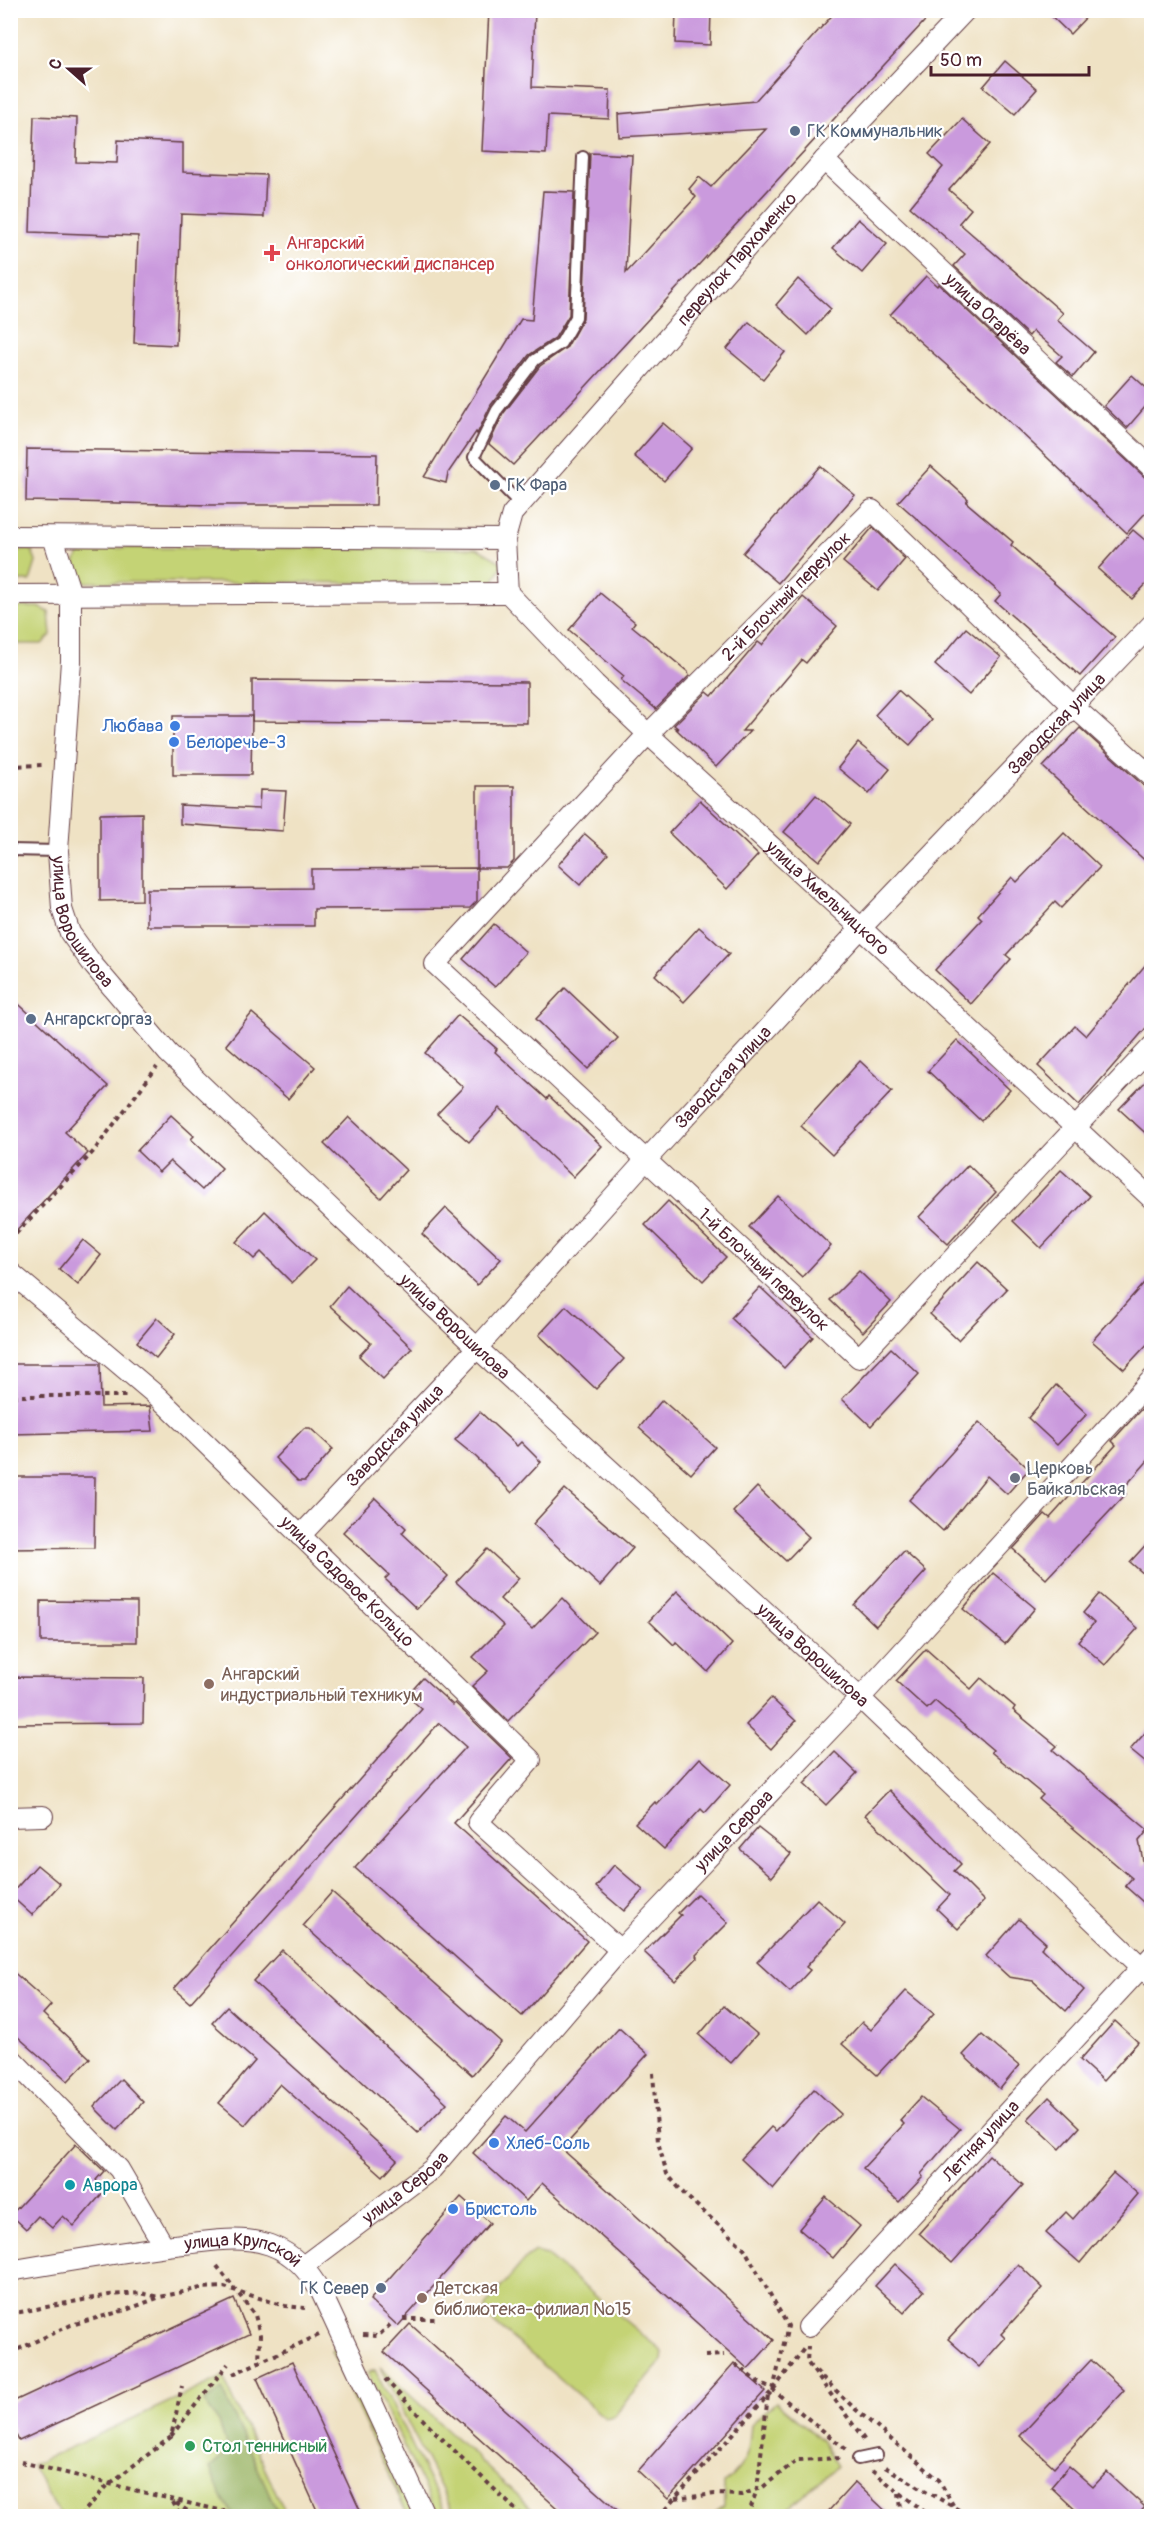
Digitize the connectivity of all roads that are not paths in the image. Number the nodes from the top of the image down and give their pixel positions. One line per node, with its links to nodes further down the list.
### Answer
1 (966, 10): 3 (street, переулок Пархоменко)
2 (583, 157): 5 (lane)
3 (824, 160): 4 (street, улица Огарёва); 5 (street, переулок Пархоменко)
4 (1152, 468)
5 (516, 509): 8 (street)
6 (10, 536): 7 (street)
7 (53, 537): 8 (street); 10 (street, улица Ворошилова)
8 (505, 539): 9 (street)
9 (508, 593): 10 (street); 14 (street, улица Хмельницкого)
10 (71, 594): 11 (street); 17 (street, улица Ворошилова)
11 (10, 595)
12 (1152, 624): 13 (street, Заводская улица)
13 (1073, 706): 14 (street, 2-й Блочный переулок); 15 (street, 2-й Блочный переулок); 18 (street, Заводская улица)
14 (648, 734): 18 (street, улица Хмельницкого); 19 (street, 2-й Блочный переулок)
15 (1152, 777)
16 (10, 850): 17 (lane)
17 (58, 851): 25 (street, улица Ворошилова)
18 (861, 928): 21 (street, улица Хмельницкого); 22 (street, Заводская улица)
19 (435, 964): 22 (street, 1-й Блочный переулок)
20 (1152, 1046): 21 (street)
21 (1075, 1127): 22 (street, 1-й Блочный переулок); 23 (street, улица Хмельницкого)
22 (646, 1160): 25 (street, Заводская улица)
23 (1152, 1199)
24 (10, 1272): 27 (street, улица Садовое Кольцо)
25 (477, 1348): 27 (street, Заводская улица); 28 (street, улица Ворошилова)
26 (1152, 1379): 28 (street, улица Серова)
27 (300, 1536): 31 (street, улица Садовое Кольцо)
28 (860, 1698): 31 (street, улица Серова); 32 (street, улица Ворошилова)
29 (43, 1816): 30 (street)
30 (10, 1817)
31 (620, 1950): 35 (street, улица Серова)
32 (1148, 1967): 37 (street, Летняя улица)
33 (10, 2057): 34 (street)
34 (164, 2246): 35 (street, улица Крупской); 36 (street, улица Крупской)
35 (303, 2266): 40 (street, улица Крупской)
36 (10, 2271)
37 (808, 2335)
38 (877, 2456): 39 (lane)
39 (858, 2459)
40 (425, 2517)

